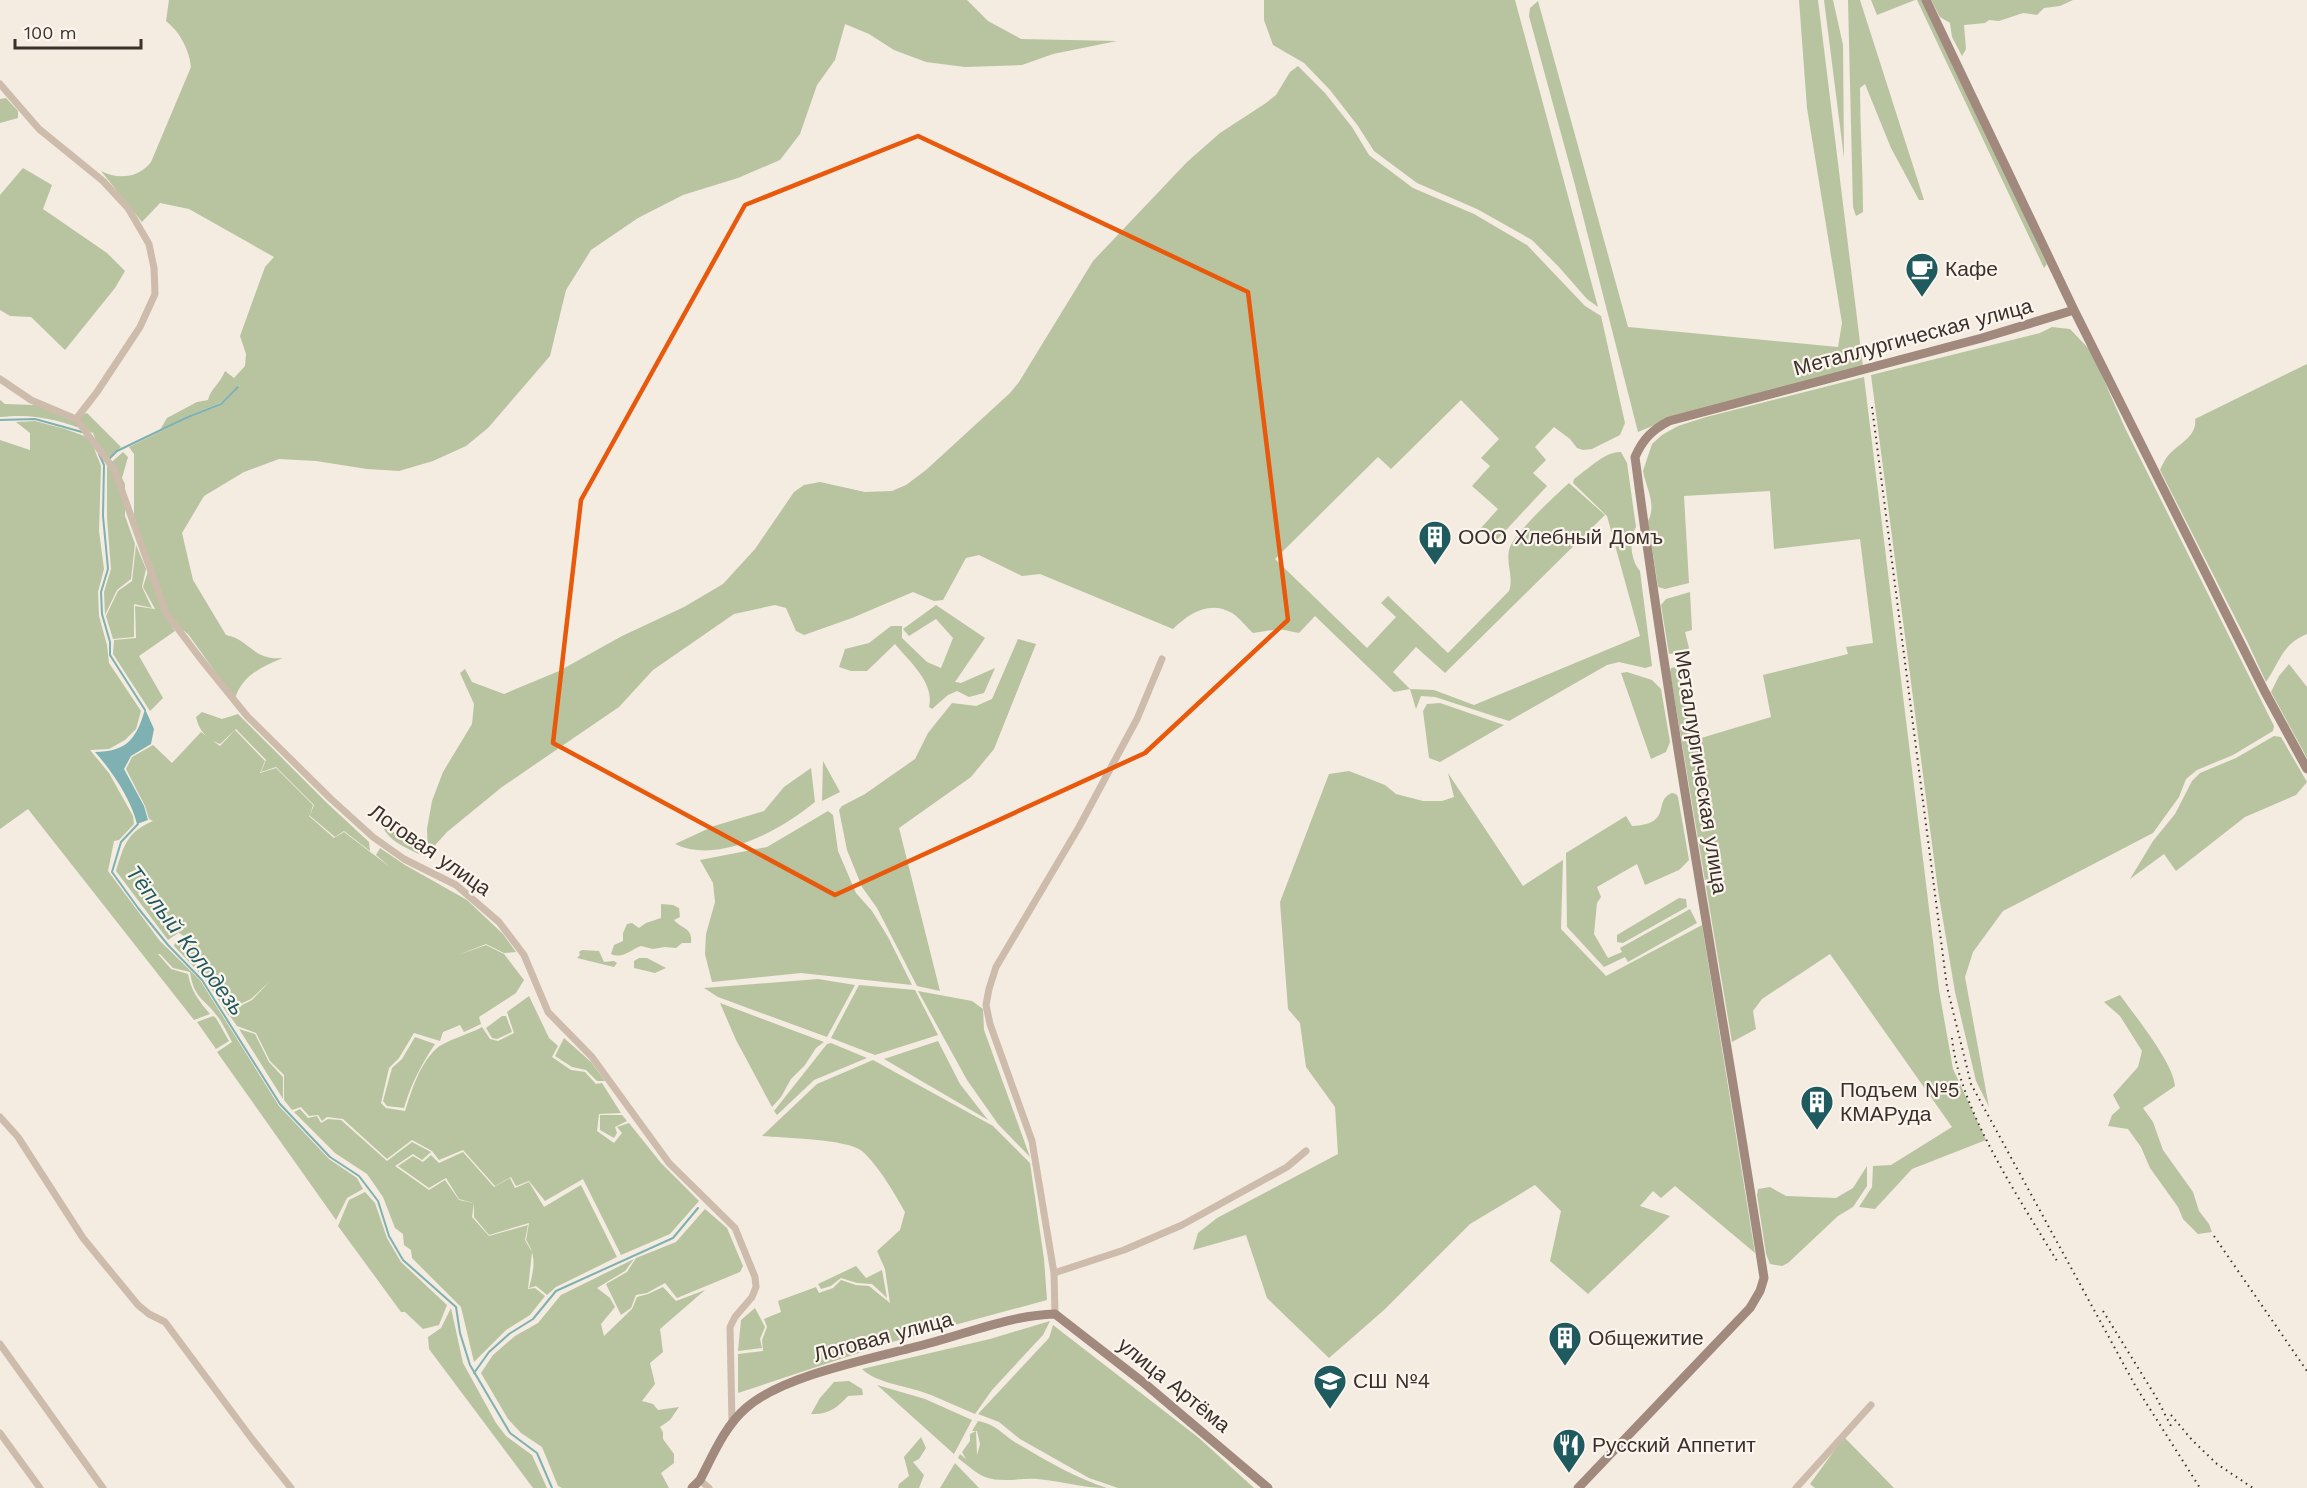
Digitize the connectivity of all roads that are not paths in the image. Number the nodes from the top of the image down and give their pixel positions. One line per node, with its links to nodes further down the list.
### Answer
1 (1926, 0): 3 (street)
2 (0, 84): 5 (street)
3 (2074, 310): 7 (street); 23 (street, Металлургическая улица)
4 (0, 379): 5 (street)
5 (78, 422): 14 (street, Логовая улица)
6 (1162, 659): 10 (street)
7 (2307, 769)
8 (0, 1117): 19 (street)
9 (1306, 1151): 10 (street)
10 (1054, 1274): 11 (street)
11 (1055, 1314): 14 (street, Логовая улица); 22 (street, улица Артёма)
12 (0, 1344): 18 (street)
13 (1871, 1405): 24 (street)
14 (732, 1421): 16 (street, Логовая улица)
15 (0, 1433): 17 (street)
16 (700, 1480): 20 (street, Логовая улица); 21 (street)
17 (40, 1488)
18 (103, 1488)
19 (291, 1488)
20 (692, 1488)
21 (709, 1488)
22 (1268, 1488)
23 (1578, 1488)
24 (1796, 1488)

